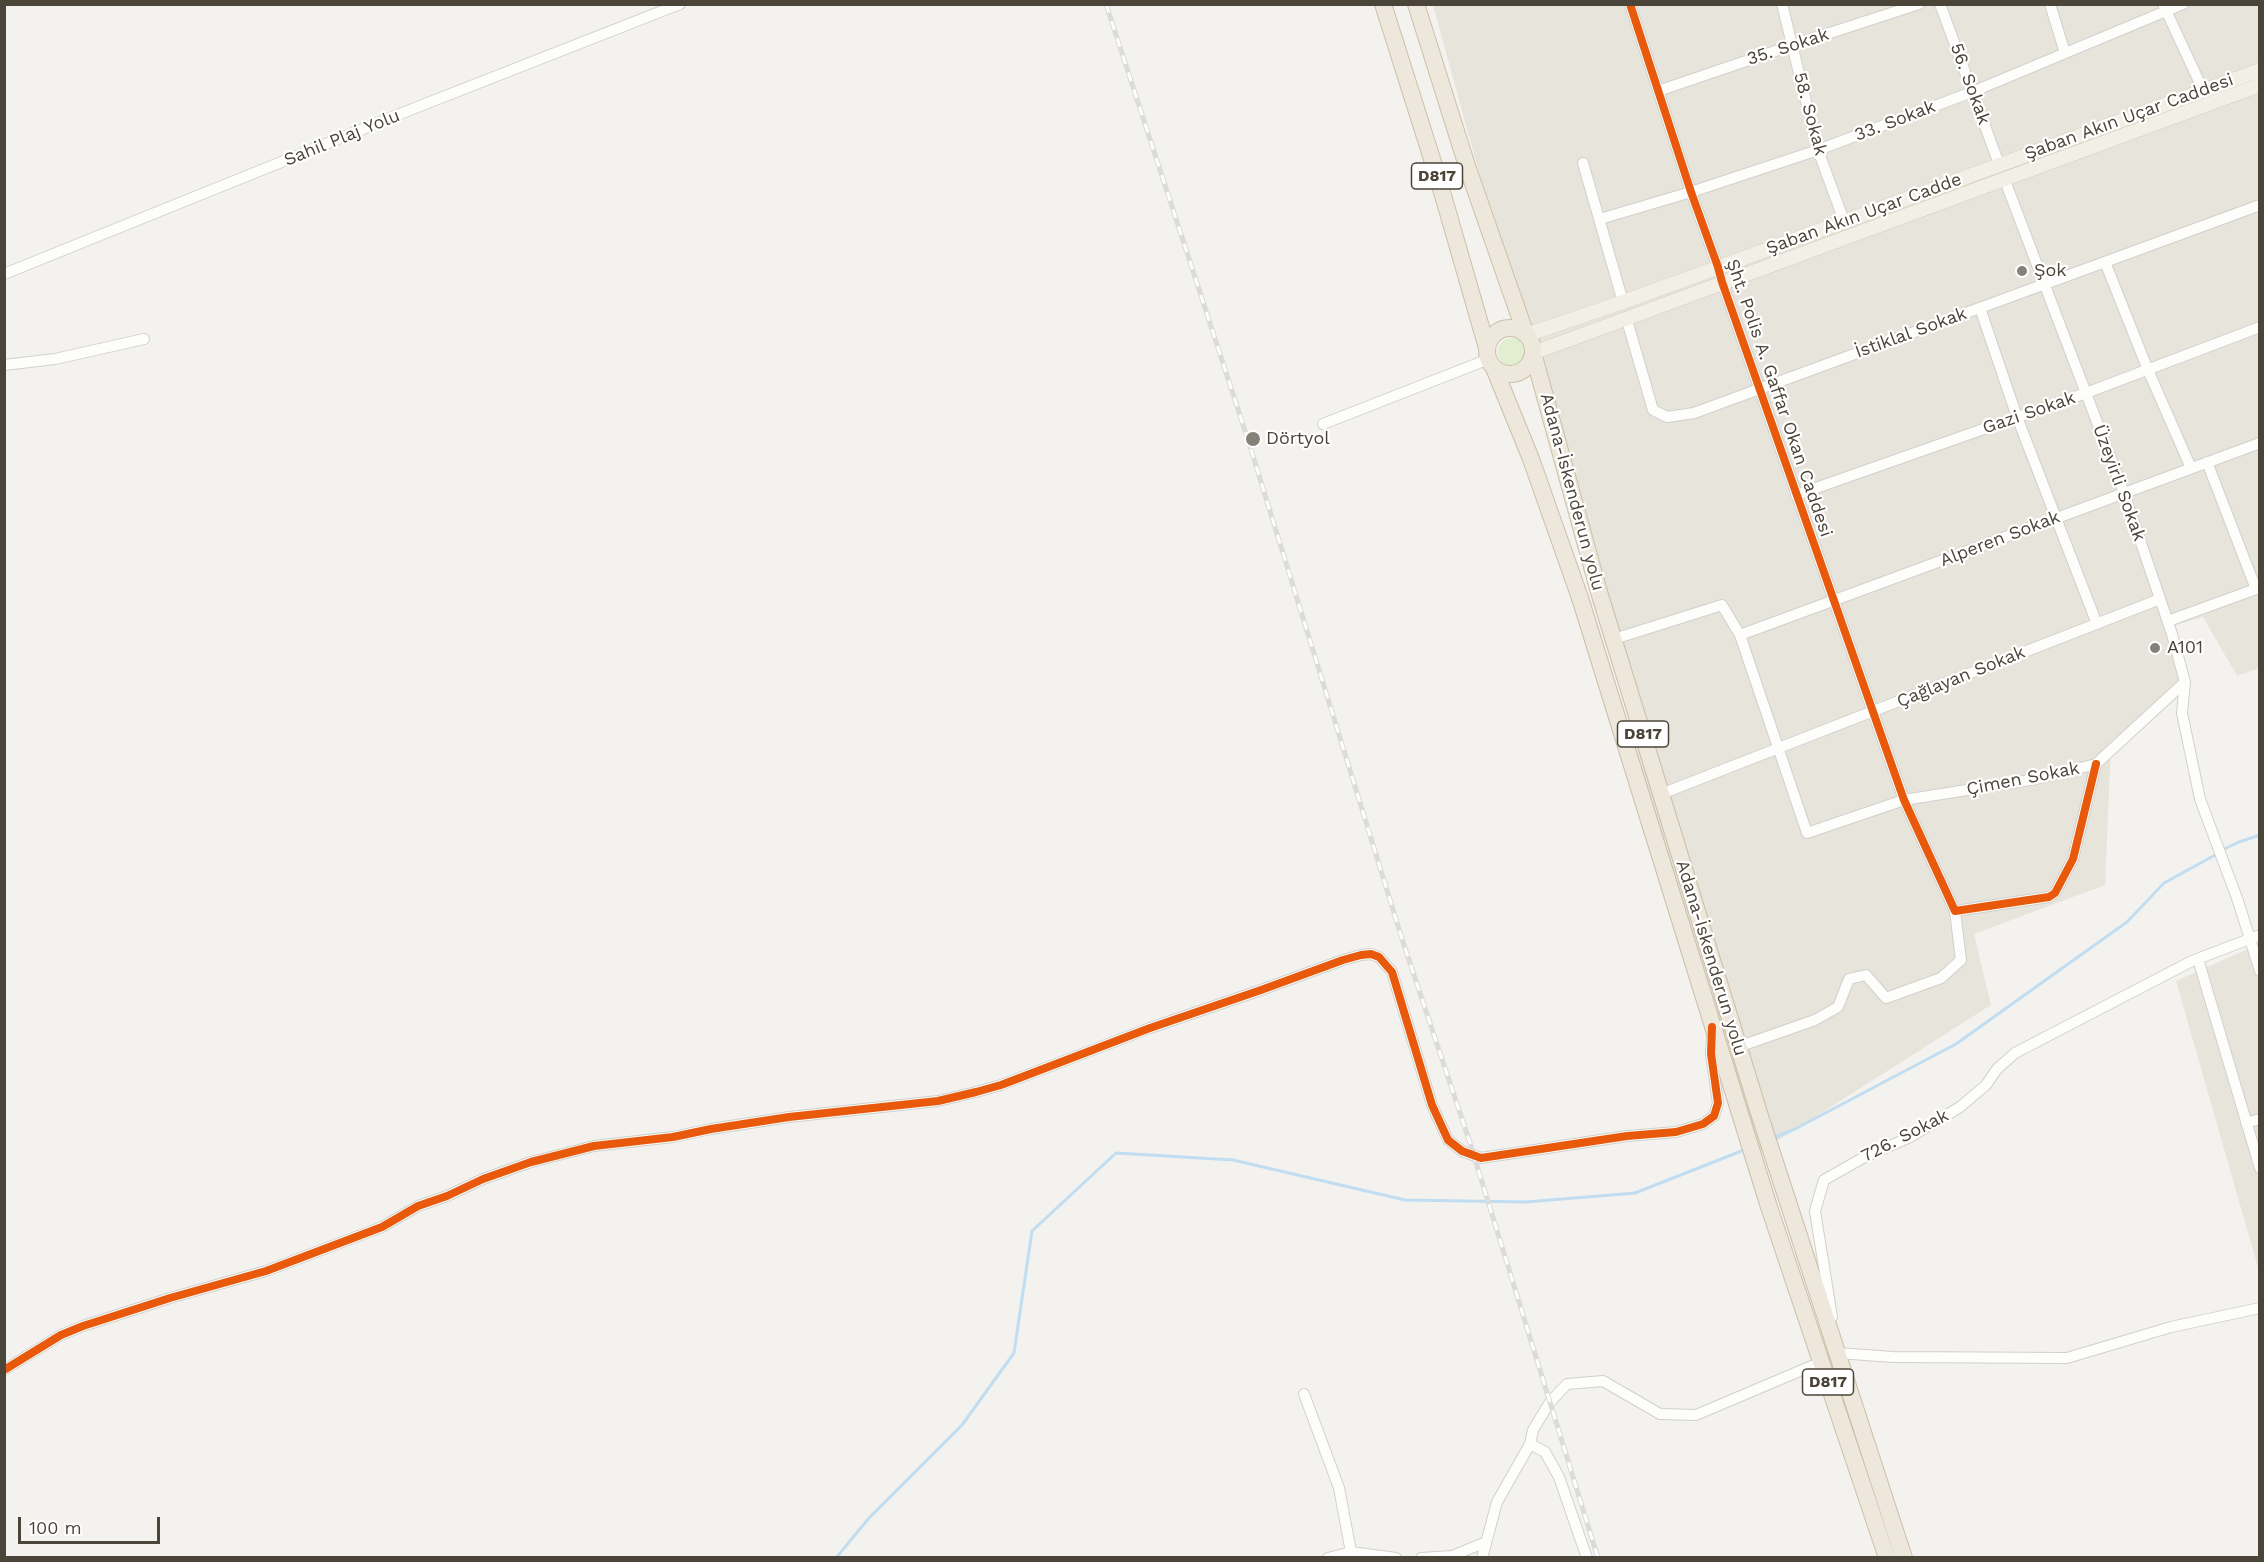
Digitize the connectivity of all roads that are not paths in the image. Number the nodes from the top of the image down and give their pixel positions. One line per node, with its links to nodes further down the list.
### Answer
1 (680, 4): 11 (street, Sahil Plaj Yolu)
2 (1383, 4): 39 (highway, D817)
3 (1416, 4): 36 (highway, D817)
4 (1629, 4): 17 (street, Şht. Polis A. Gaffar Okan Caddesi)
5 (1782, 4): 12 (street, 58. Sokak)
6 (1919, 4): 12 (street, 35. Sokak)
7 (1940, 4): 18 (street, 56. Sokak)
8 (2050, 4): 13 (street)
9 (2183, 4): 10 (street, 33. Sokak)
10 (2164, 8): 13 (street, 33. Sokak); 16 (street)
11 (657, 9): 29 (street, Sahil Plaj Yolu)
12 (1793, 45): 17 (street, 35. Sokak); 19 (street, 58. Sokak)
13 (2065, 53): 18 (street, 33. Sokak)
14 (2259, 70): 16 (main road, Şaban Akın Uçar Caddesi)
15 (2259, 85): 22 (main road, Şaban Akın Uçar Caddesi)
16 (2203, 90): 21 (main road, Şaban Akın Uçar Caddesi)
17 (1658, 91): 23 (street, Şht. Polis A. Gaffar Okan Caddesi)
18 (1972, 92): 19 (street, 33. Sokak); 21 (street, 56. Sokak)
19 (1818, 150): 23 (street, 33. Sokak); 26 (street, 58. Sokak)
20 (1583, 163): 25 (street)
21 (1999, 164): 22 (main road); 26 (main road, Şaban Akın Uçar Cadde)
22 (2004, 178): 30 (main road, Şaban Akın Uçar Caddesi); 31 (street, Üzeyirli Sokak)
23 (1691, 192): 25 (street, 33. Sokak); 28 (street, Şht. Polis A. Gaffar Okan Caddesi)
24 (2259, 205): 27 (street, İstiklal Sokak)
25 (1600, 219): 32 (street)
26 (1844, 221): 28 (main road, Şaban Akın Uçar Cadde)
27 (2105, 262): 31 (street, İstiklal Sokak); 41 (street)
28 (1718, 267): 30 (street, Şht. Polis A. Gaffar Okan Caddesi); 32 (main road, Şaban Akın Uçar Cadde)
29 (4, 274)
30 (1722, 282): 34 (main road, Şaban Akın Uçar Caddesi); 42 (street, Şht. Polis A. Gaffar Okan Caddesi)
31 (2045, 284): 33 (street, İstiklal Sokak); 43 (street, Üzeyirli Sokak)
32 (1623, 302): 36 (main road, Şaban Akın Uçar Cadde)
33 (1980, 308): 42 (street, İstiklal Sokak); 44 (street)
34 (1626, 317): 38 (main road, Şaban Akın Uçar Caddesi); 42 (street, İstiklal Sokak)
35 (2259, 327): 41 (street, Gazi Sokak)
36 (1526, 335): 38 (highway); 39 (highway)
37 (144, 339): 40 (street)
38 (1533, 353): 39 (highway); 58 (highway, Adana-İskenderun yolu / D817)
39 (1490, 358): 45 (street); 69 (highway, D817)
40 (4, 366)
41 (2148, 370): 43 (street, Gazi Sokak); 48 (street)
42 (1759, 388): 50 (street, Şht. Polis A. Gaffar Okan Caddesi)
43 (2086, 393): 44 (street, Gazi Sokak); 49 (street, Üzeyirli Sokak)
44 (2018, 417): 50 (street, Gazi Sokak); 51 (street)
45 (1323, 424)
46 (2259, 443): 47 (street, Alperen Sokak)
47 (2207, 462): 48 (street, Alperen Sokak); 52 (street)
48 (2191, 468): 49 (street, Alperen Sokak)
49 (2124, 493): 51 (street, Alperen Sokak); 53 (street, Üzeyirli Sokak)
50 (1796, 495): 54 (street, Şht. Polis A. Gaffar Okan Caddesi)
51 (2056, 518): 54 (street, Alperen Sokak); 56 (street)
52 (2258, 588): 55 (street)
53 (2160, 599): 55 (street, Üzeyirli Sokak); 56 (street, Çağlayan Sokak)
54 (1834, 602): 57 (street, Alperen Sokak); 60 (street, Şht. Polis A. Gaffar Okan Caddesi)
55 (2168, 621): 59 (street)
56 (2097, 624): 60 (street, Çağlayan Sokak)
57 (1740, 635): 58 (street); 61 (street)
58 (1614, 639): 63 (highway, Adana-İskenderun yolu / D817)
59 (2185, 682): 62 (street, Çimen Sokak); 66 (street)
60 (1873, 712): 61 (street, Çağlayan Sokak); 64 (street, Şht. Polis A. Gaffar Okan Caddesi)
61 (1778, 749): 63 (street, Çağlayan Sokak); 64 (street, Çimen Sokak)
62 (2096, 764): 64 (street, Çimen Sokak); 65 (street)
63 (1661, 794): 70 (highway, Adana-İskenderun yolu / D817)
64 (1904, 800): 65 (street, Şht. Polis A. Gaffar Okan Caddesi)
65 (1955, 911): 70 (street, Şht. Polis A. Gaffar Okan Caddesi)
66 (2255, 937): 67 (street, 726. Sokak); 68 (street)
67 (2198, 959): 72 (street); 75 (street, 726. Sokak)
68 (2259, 971)
69 (1712, 1028): 76 (highway, D817); 77 (street)
70 (1738, 1047): 75 (highway, Adana-İskenderun yolu / D817)
71 (2259, 1119): 72 (street)
72 (2247, 1123): 73 (street)
73 (2259, 1168)
74 (2259, 1308): 75 (street)
75 (1838, 1353): 76 (highway); 88 (highway, Adana-İskenderun yolu / D817)
76 (1821, 1362): 79 (street); 87 (highway, D817)
77 (4, 1370)
78 (1304, 1394): 81 (street)
79 (1530, 1444): 80 (street); 86 (street)
80 (1486, 1542): 84 (street); 85 (street)
81 (1351, 1552): 82 (street); 83 (street)
82 (1328, 1557)
83 (1396, 1557)
84 (1421, 1557)
85 (1482, 1557)
86 (1587, 1557)
87 (1887, 1557)
88 (1904, 1557)

